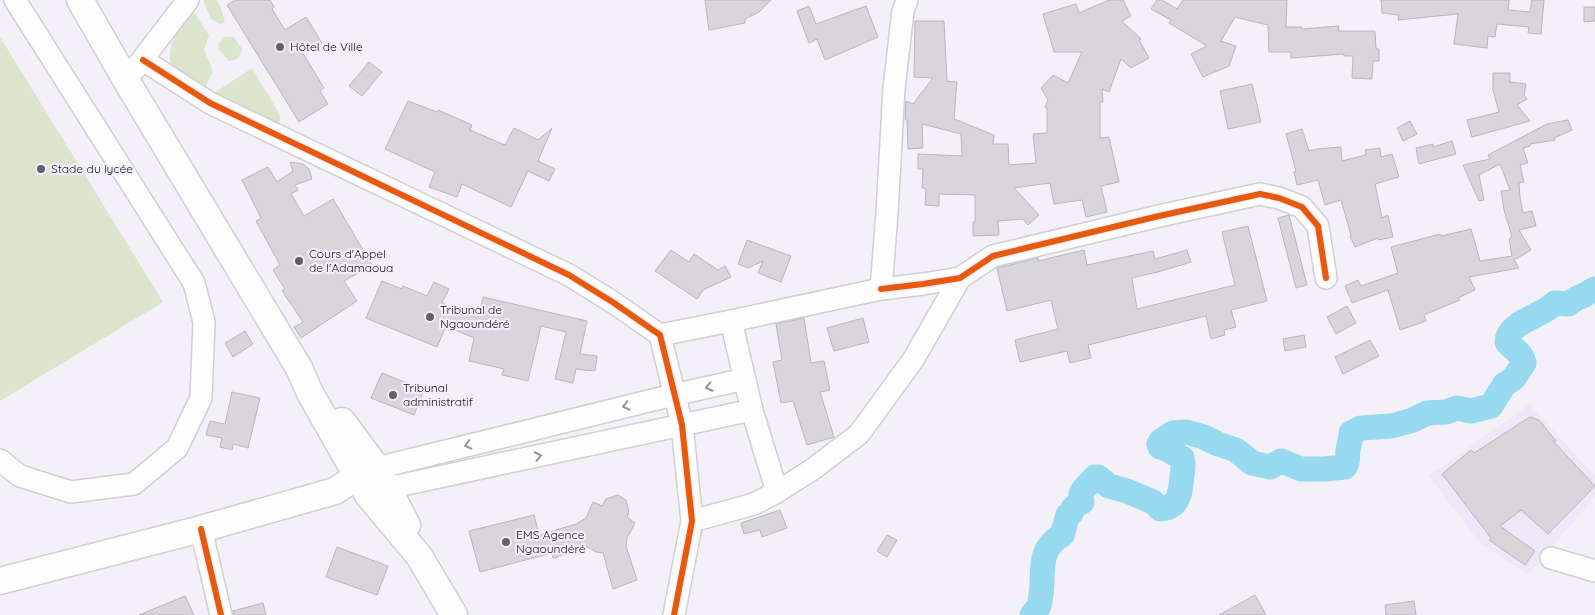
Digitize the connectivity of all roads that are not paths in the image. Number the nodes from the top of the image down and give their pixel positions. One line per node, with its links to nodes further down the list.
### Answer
1 (15, 0): 16 (street)
2 (80, 0): 6 (main road)
3 (188, 0): 5 (street)
4 (907, 0): 9 (street)
5 (143, 60): 6 (street); 11 (street)
6 (126, 80): 17 (main road)
7 (960, 278): 8 (street); 9 (street); 18 (street)
8 (1326, 278)
9 (881, 289): 10 (street)
10 (731, 322): 11 (street); 12 (street)
11 (660, 336): 13 (street)
12 (745, 379): 13 (street, one-way to 13); 14 (street)
13 (674, 395): 15 (street); 17 (street, one-way to 17)
14 (752, 410): 15 (street); 18 (street)
15 (682, 425): 17 (street, one-way to 15); 19 (street)
16 (0, 460)
17 (373, 481): 20 (main road); 25 (main road)
18 (776, 492): 19 (street)
19 (692, 521): 26 (street)
20 (201, 528): 23 (main road); 24 (street)
21 (1551, 558): 22 (street)
22 (1595, 571)
23 (0, 581)
24 (221, 615)
25 (454, 615)
26 (674, 615)

